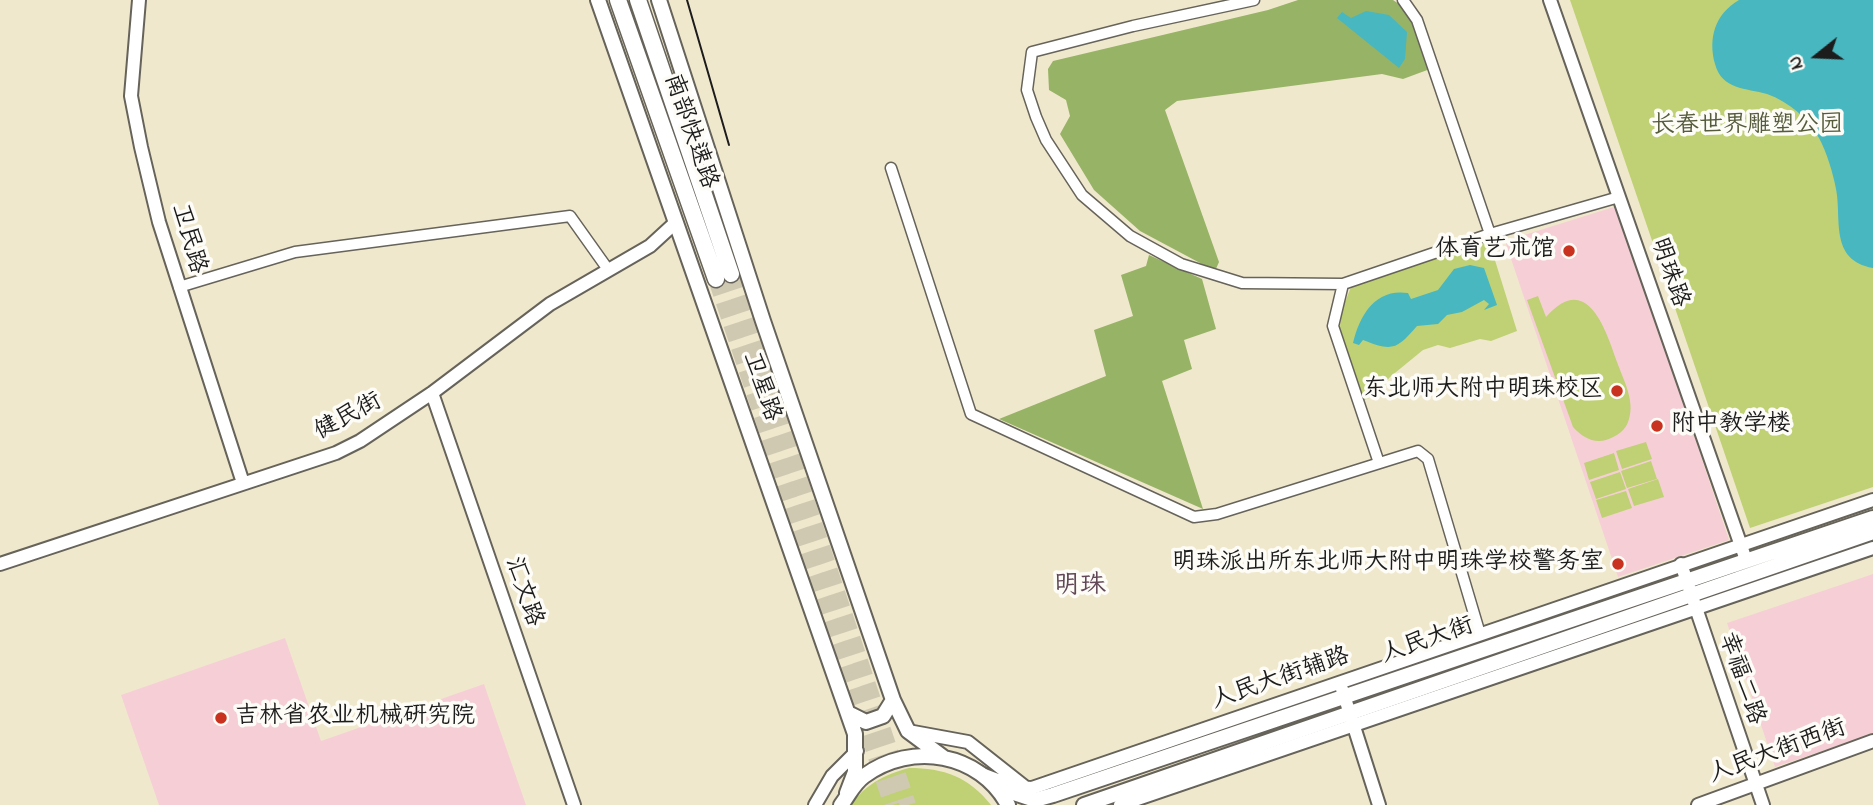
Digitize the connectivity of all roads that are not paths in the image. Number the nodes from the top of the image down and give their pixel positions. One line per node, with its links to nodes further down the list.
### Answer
1 (139, 0): 15 (street, 卫民路)
2 (598, 0): 11 (main road, 卫星路)
3 (618, 0): 4 (highway, 南部快速路)
4 (638, 0)
5 (659, 0): 30 (main road, 卫星路)
6 (1254, 0): 14 (street)
7 (1403, 0): 12 (street)
8 (1550, 0): 10 (street, 明珠路)
9 (891, 168): 17 (street)
10 (1618, 195): 12 (street); 23 (street, 明珠路)
11 (674, 224): 13 (street, 健民街); 31 (main road, 卫星路)
12 (1490, 234): 14 (street)
13 (607, 268): 15 (street); 16 (street, 健民街)
14 (1343, 284): 17 (street)
15 (179, 286): 18 (street, 卫民路)
16 (432, 393): 18 (street, 健民街); 42 (street, 汇文路)
17 (1379, 463): 28 (street)
18 (243, 484): 24 (street, 健民街)
19 (1873, 500): 23 (street, 人民大街辅路)
20 (1873, 518): 23 (main road, 人民大街)
21 (1873, 532): 27 (main road, 人民大街)
22 (1873, 548): 27 (street)
23 (1743, 553): 25 (street, 人民大街辅路); 26 (main road, 人民大街)
24 (0, 564)
25 (1681, 564): 26 (street, 幸福二路); 28 (street, 人民大街辅路)
26 (1686, 580): 27 (street, 幸福二路); 29 (main road, 人民大街)
27 (1693, 603): 32 (main road, 人民大街); 38 (street, 幸福二路)
28 (1480, 634): 29 (street, 人民大街辅路)
29 (1342, 689): 32 (street); 39 (street, 人民大街辅路); 40 (main road, 人民大街)
30 (893, 700): 31 (main road); 33 (main road, 卫星路)
31 (848, 713): 35 (main road, 卫星路)
32 (1351, 720): 45 (main road, 人民大街); 46 (street); 47 (street)
33 (908, 731): 36 (main road, 卫星路); 39 (street)
34 (1873, 741): 38 (street, 人民大街西街)
35 (857, 751): 41 (main road, 卫星路); 43 (street)
36 (943, 757): 37 (main road); 41 (main road)
37 (982, 773): 39 (street); 40 (main road)
38 (1754, 782): 48 (street, 人民大街西街); 49 (street, 幸福二路)
39 (1025, 787)
40 (999, 789): 44 (main road)
41 (844, 799)
42 (573, 805)
43 (815, 805)
44 (1008, 805)
45 (1084, 805)
46 (1119, 805)
47 (1379, 805)
48 (1698, 805)
49 (1763, 805)

